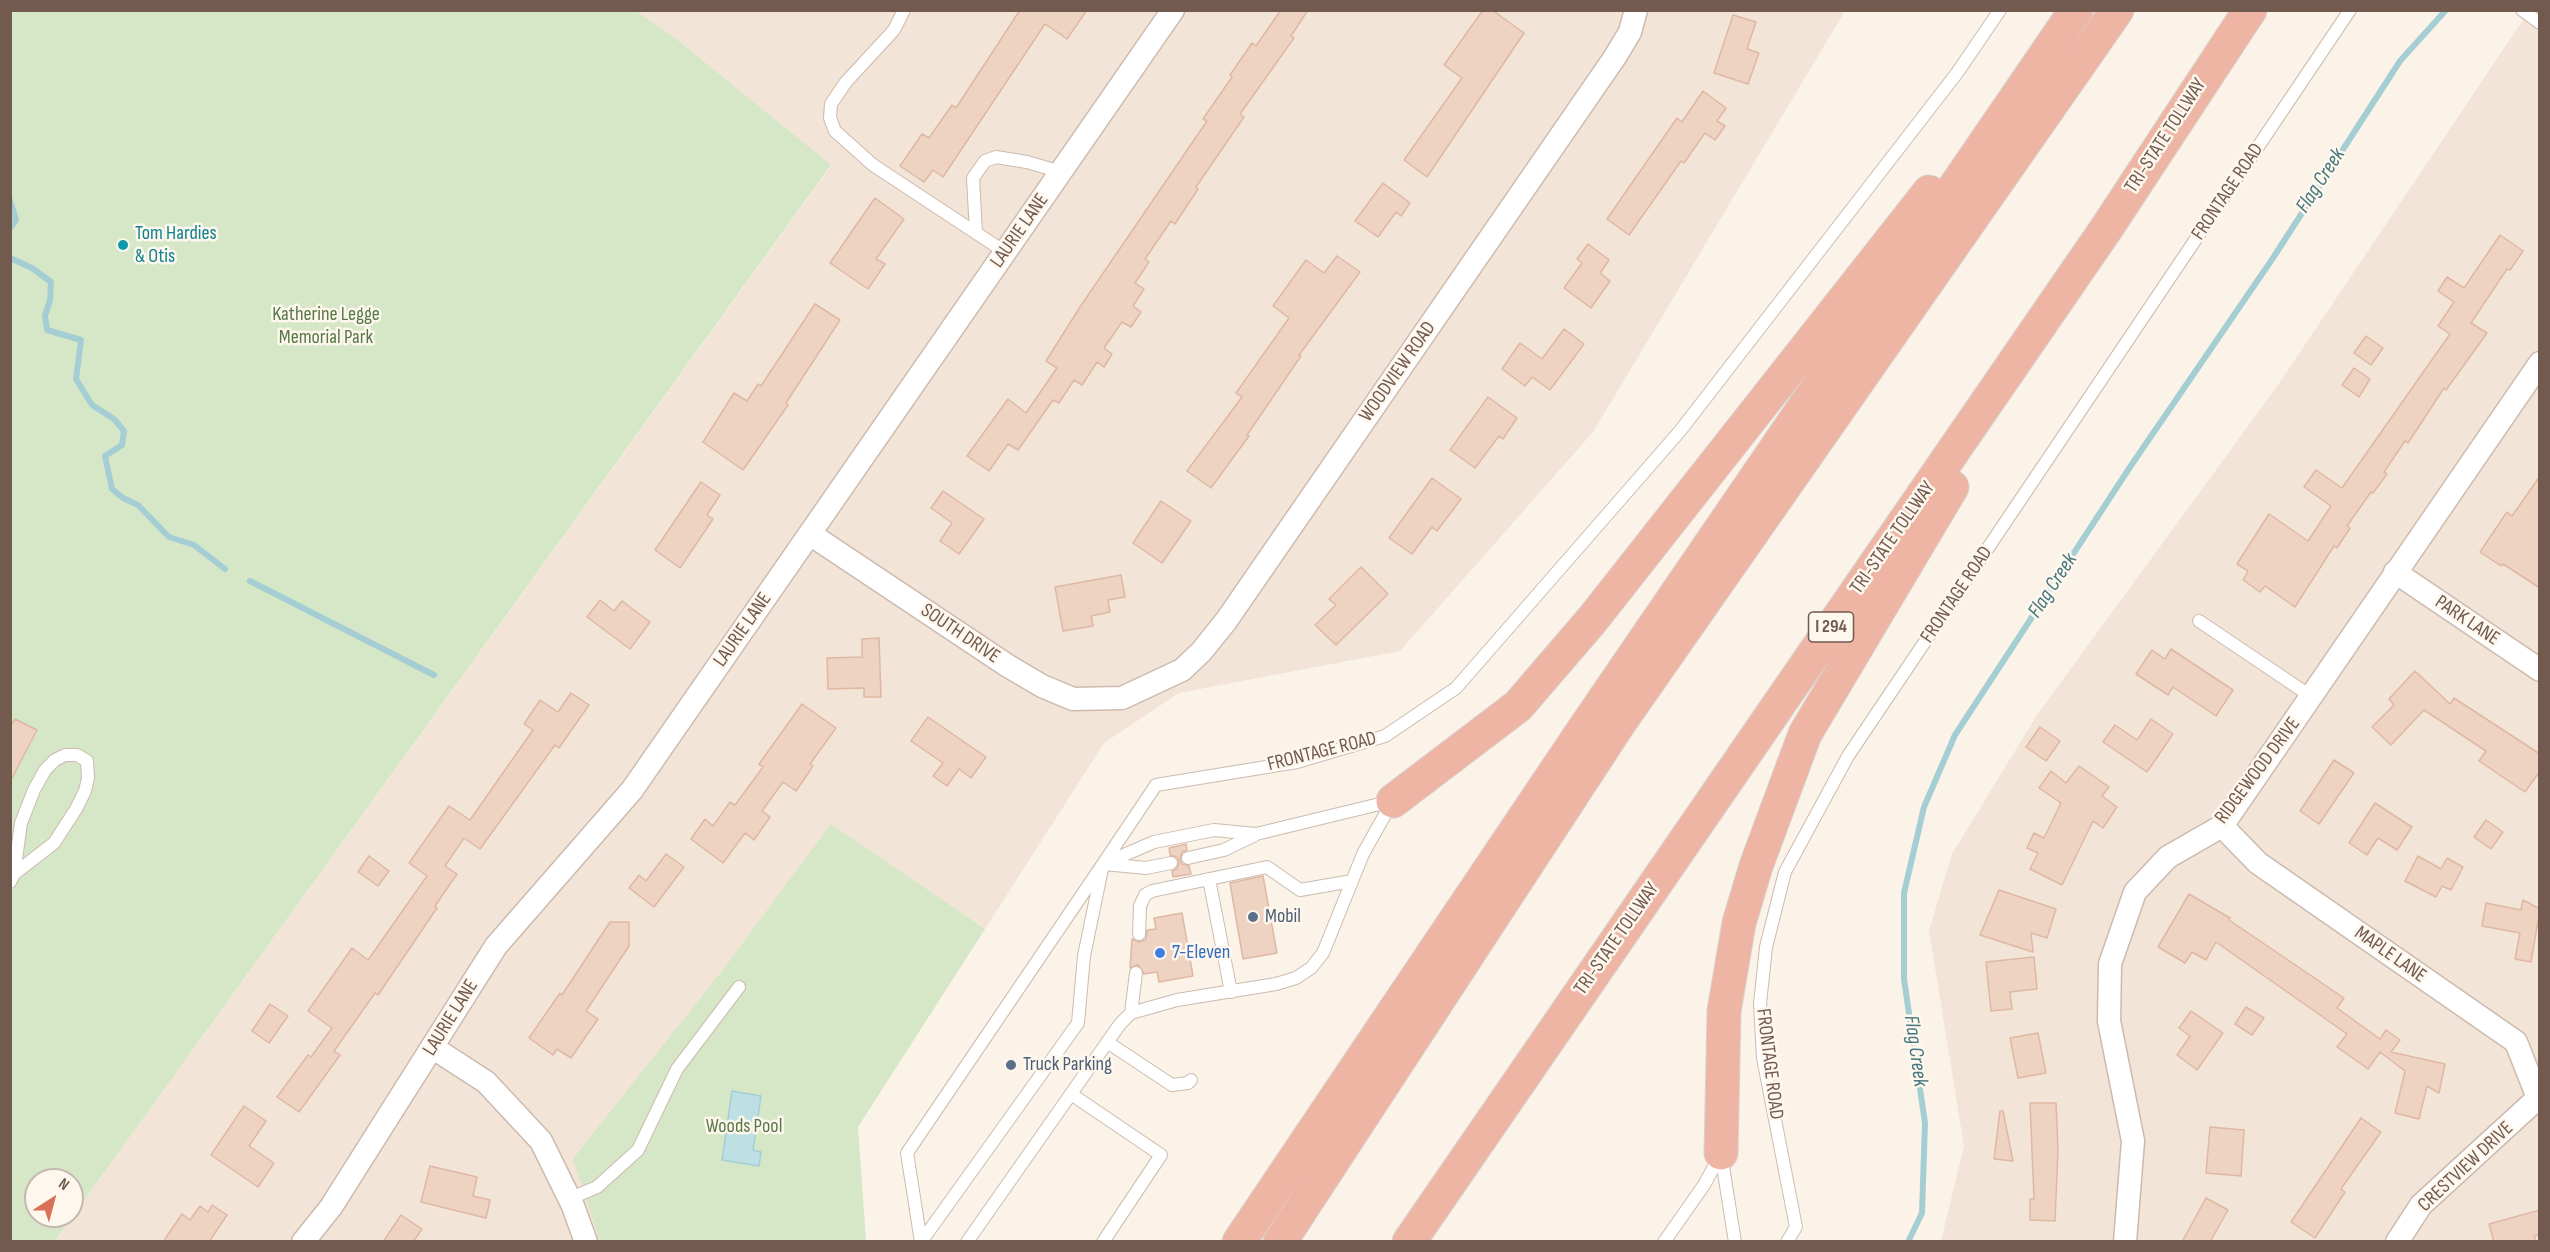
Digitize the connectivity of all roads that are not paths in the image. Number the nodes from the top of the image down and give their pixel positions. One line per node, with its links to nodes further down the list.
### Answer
1 (904, 10): 13 (lane)
2 (1173, 10): 11 (street, LAURIE LANE)
3 (1636, 10): 20 (street, WOODVIEW ROAD)
4 (2000, 10): 27 (lane, FRONTAGE ROAD)
5 (2076, 10): 22 (highway); 48 (highway)
6 (2117, 10): 49 (highway)
7 (2250, 10): 12 (highway, TRI-STATE TOLLWAY / I 294)
8 (2350, 10): 53 (lane, FRONTAGE ROAD)
9 (2524, 12): 10 (lane)
10 (2540, 23)
11 (1061, 172): 13 (lane); 14 (street, LAURIE LANE)
12 (2106, 229): 41 (highway); 50 (highway, TRI-STATE TOLLWAY / I 294)
13 (976, 233): 14 (lane)
14 (1005, 252): 16 (street, LAURIE LANE)
15 (2540, 363): 17 (street, RIDGEWOOD DRIVE)
16 (810, 534): 20 (street, SOUTH DRIVE); 37 (street, LAURIE LANE)
17 (2396, 572): 19 (street, PARK LANE); 21 (street, RIDGEWOOD DRIVE)
18 (2199, 621): 21 (lane)
19 (2540, 670)
20 (1122, 698)
21 (2312, 698): 23 (street, RIDGEWOOD DRIVE)
22 (1393, 801): 24 (lane); 30 (lane)
23 (2222, 826): 40 (street, MAPLE LANE); 54 (street, RIDGEWOOD DRIVE)
24 (1256, 834): 25 (lane); 27 (lane)
25 (1188, 858)
26 (1171, 863): 27 (lane)
27 (1103, 864): 45 (lane); 45 (lane, FRONTAGE ROAD)
28 (12, 878): 28 (lane)
29 (1209, 879): 30 (lane); 31 (lane); 34 (lane)
30 (1352, 880): 34 (lane)
31 (1138, 934)
32 (1136, 973): 35 (lane)
33 (739, 987): 42 (lane)
34 (1231, 992): 35 (lane)
35 (1131, 1013): 36 (lane)
36 (1107, 1042): 38 (lane); 39 (lane)
37 (432, 1047): 42 (street); 43 (street, LAURIE LANE)
38 (1191, 1080)
39 (1071, 1094): 46 (lane); 47 (lane)
40 (2539, 1099): 55 (street, CRESTVIEW DRIVE)
41 (1721, 1153): 51 (lane); 52 (lane)
42 (569, 1199): 44 (street)
43 (303, 1242)
44 (586, 1242)
45 (921, 1242)
46 (967, 1242)
47 (1103, 1242)
48 (1239, 1242)
49 (1280, 1242)
50 (1409, 1242)
51 (1664, 1242)
52 (1735, 1242)
53 (1787, 1242)
54 (2125, 1242)
55 (2397, 1242)

